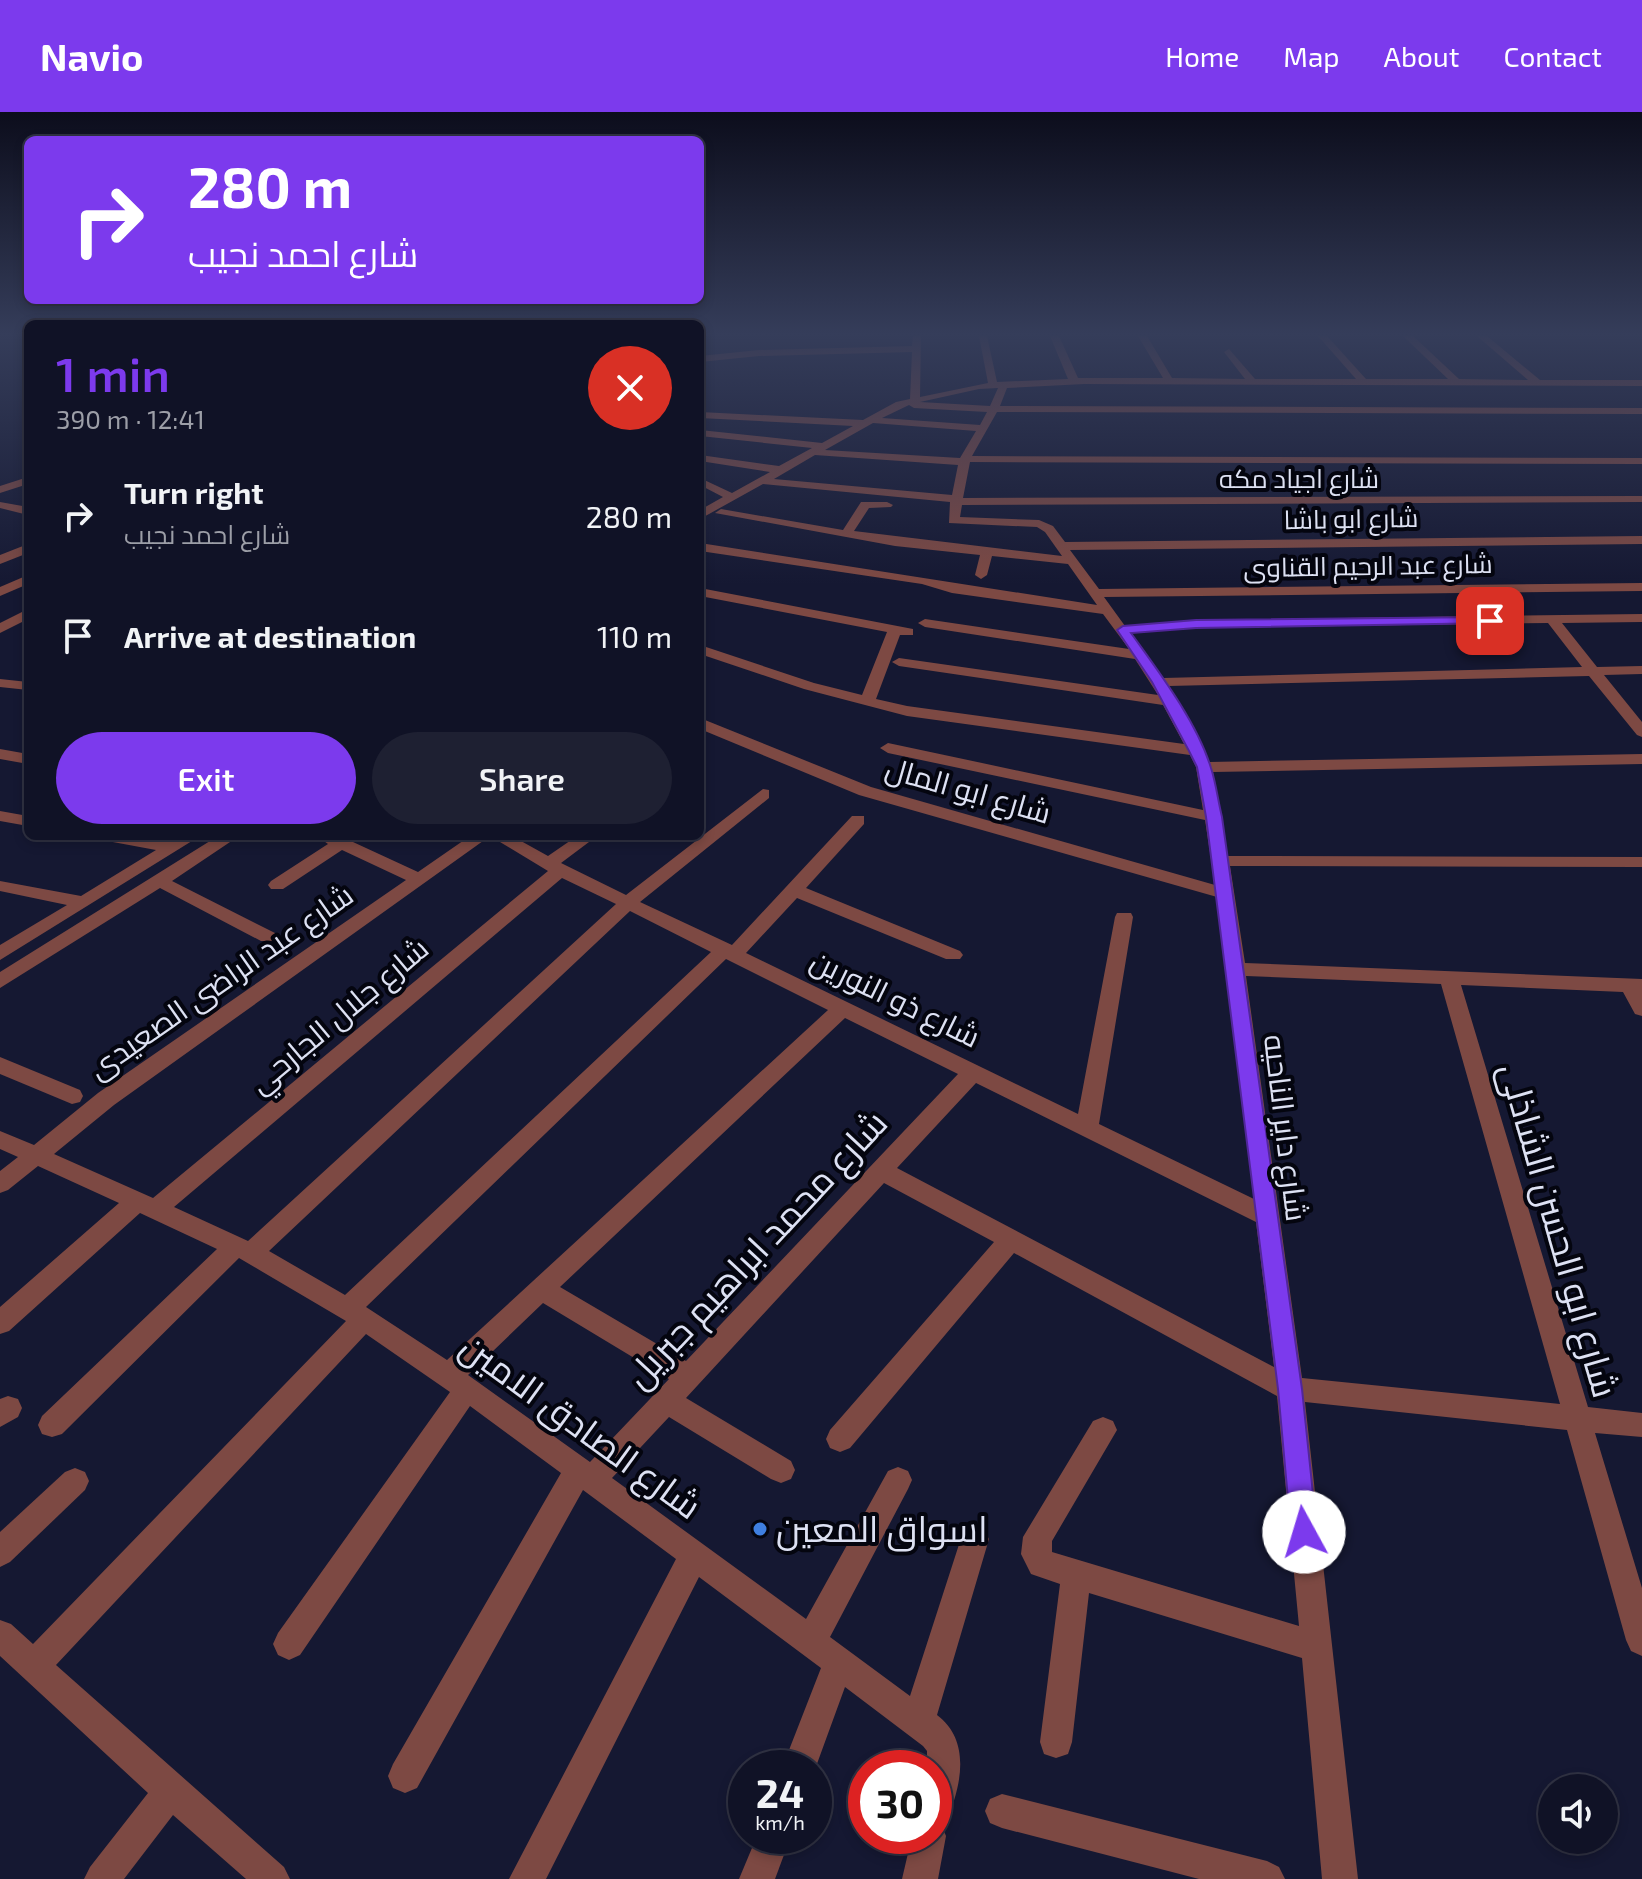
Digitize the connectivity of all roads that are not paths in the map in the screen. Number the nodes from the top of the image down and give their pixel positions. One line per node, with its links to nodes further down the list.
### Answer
1 (782, 418): 4 (street)
2 (872, 418): 4 (street)
3 (989, 418): 5 (street)
4 (865, 422): 5 (street); 7 (street)
5 (983, 428): 9 (street)
6 (704, 434): 7 (street)
7 (816, 449): 9 (street); 11 (street)
8 (704, 459): 11 (street)
9 (965, 461): 10 (street); 20 (street)
10 (1642, 461)
11 (781, 470): 13 (street)
12 (24, 481): 16 (street)
13 (762, 481): 17 (street); 20 (street)
14 (866, 482): 20 (street)
15 (704, 483): 18 (street)
16 (0, 490)
17 (747, 490): 18 (street); 21 (street)
18 (729, 496): 21 (street)
19 (1642, 499): 20 (street, شارع اجياد مكه)
20 (956, 504): 23 (street); 28 (street, شارع داير الناحيه)
21 (707, 510): 23 (street, شارع ابو باشا)
22 (704, 532): 29 (street)
23 (846, 534): 27 (street, شارع ابو باشا)
24 (1642, 540): 28 (street, شارع ابو باشا)
25 (704, 548): 36 (street)
26 (24, 550): 30 (street)
27 (987, 552): 28 (street, شارع ابو باشا); 31 (street)
28 (1064, 553): 36 (street, شارع داير الناحيه)
29 (865, 558)
30 (0, 560)
31 (981, 575)
32 (24, 581): 34 (street)
33 (1642, 587): 36 (street, شارع عبد الرحيم القناوى)
34 (0, 592)
35 (704, 593): 50 (street)
36 (1109, 611): 39 (street); 43 (street, شارع داير الناحيه)
37 (24, 615): 41 (street)
38 (1642, 618): 39 (street)
39 (1552, 620): 46 (street)
40 (925, 623): 43 (street)
41 (0, 629)
42 (704, 650): 50 (street)
43 (1137, 655): 49 (street, شارع داير الناحيه)
44 (899, 662): 49 (street)
45 (1642, 670): 46 (street)
46 (1593, 671): 49 (street); 52 (street)
47 (0, 683): 48 (street)
48 (24, 685)
49 (1164, 692): 56 (street, شارع داير الناحيه)
50 (867, 702): 56 (street)
51 (704, 725): 80 (street, شارع ابو المال)
52 (1642, 732)
53 (888, 748): 60 (street)
54 (0, 754): 55 (street)
55 (24, 758)
56 (1200, 759): 57 (street); 60 (street, شارع داير الناحيه)
57 (1642, 759)
58 (763, 794): 82 (street)
59 (0, 816): 61 (street)
60 (1214, 817): 72 (street, شارع داير الناحيه)
61 (24, 820)
62 (858, 820): 79 (street)
63 (129, 840): 71 (street)
64 (185, 840): 71 (street)
65 (224, 840): 76 (street)
66 (333, 840): 77 (street)
67 (336, 840): 75 (street)
68 (475, 840): 75 (street, شارع عبد الراضى الصعيدى)
69 (506, 840): 74 (street, شارع ذو النورين)
70 (584, 840): 74 (street, شارع جلال الجارحي)
71 (172, 848): 81 (street)
72 (1221, 861): 73 (street); 80 (street, شارع داير الناحيه)
73 (1642, 862)
74 (555, 867): 82 (street, شارع ذو النورين); 102 (street, شارع جلال الجارحي)
75 (419, 879): 99 (street, شارع عبد الراضى الصعيدى)
76 (159, 881): 84 (street); 90 (street)
77 (277, 885)
78 (0, 886): 81 (street)
79 (794, 890): 85 (street); 87 (street)
80 (1226, 894): 88 (street, شارع داير الناحيه)
81 (83, 902): 86 (street)
82 (628, 903): 85 (street, شارع ذو النورين); 105 (street)
83 (1124, 917): 97 (street)
84 (268, 937)
85 (730, 952): 92 (street, شارع ذو النورين); 107 (street)
86 (0, 954)
87 (953, 955)
88 (1235, 969): 89 (street); 103 (street, شارع داير الناحيه)
89 (1449, 978): 91 (street); 113 (street, شارع ابو الحسن الشاذلى)
90 (0, 981)
91 (1636, 986): 93 (street)
92 (844, 1007): 95 (street, شارع ذو النورين); 106 (street)
93 (1642, 1009)
94 (0, 1065): 96 (street)
95 (974, 1071): 97 (street, شارع ذو النورين); 100 (street, شارع محمد ابراهيم جبريل)
96 (72, 1096)
97 (1087, 1127): 103 (street, شارع ذو النورين)
98 (0, 1139): 99 (street, شارع الصادق الامين)
99 (35, 1154): 101 (street, شارع عبد الراضى الصعيدى); 102 (street, شارع الصادق الامين)
100 (882, 1171): 104 (street); 109 (street, شارع محمد ابراهيم جبريل)
101 (0, 1184)
102 (148, 1204): 105 (street, شارع الصادق الامين); 108 (street, شارع جلال الجارحي)
103 (1266, 1216): 111 (street, شارع داير الناحيه)
104 (1011, 1240): 111 (street); 117 (street)
105 (243, 1249): 107 (street, شارع الصادق الامين); 114 (street)
106 (541, 1289): 109 (street); 110 (street)
107 (356, 1314): 110 (street, شارع الصادق الامين); 132 (street)
108 (0, 1323)
109 (689, 1377): 112 (street, شارع محمد ابراهيم جبريل)
110 (458, 1382): 119 (street, شارع الصادق الامين); 129 (street)
111 (1290, 1389): 113 (street); 130 (street, شارع داير الناحيه)
112 (666, 1401): 118 (street); 119 (street, شارع محمد ابراهيم جبريل)
113 (1577, 1418): 115 (street); 127 (street, شارع ابو الحسن الشاذلى)
114 (52, 1425)
115 (1642, 1425)
116 (1103, 1430): 125 (street)
117 (840, 1439)
118 (781, 1470)
119 (586, 1474): 124 (street, شارع الصادق الامين); 137 (street, شارع محمد ابراهيم جبريل)
120 (898, 1480): 128 (street)
121 (75, 1481): 123 (street)
122 (974, 1539): 133 (street)
123 (0, 1552)
124 (694, 1555): 128 (street, شارع الصادق الامين); 144 (street)
125 (1076, 1575): 130 (street); 134 (street)
126 (0, 1635): 132 (street)
127 (1642, 1640)
128 (810, 1642): 131 (street, شارع الصادق الامين)
129 (289, 1644)
130 (1315, 1646): 148 (street, شارع داير الناحيه)
131 (838, 1664): 133 (street, شارع الصادق الامين); 135 (street)
132 (34, 1666): 138 (street)
133 (919, 1720): 136 (street, شارع الصادق الامين)
134 (1056, 1742)
135 (806, 1750)
136 (944, 1750)
137 (405, 1776)
138 (170, 1791): 142 (street); 143 (street)
139 (1002, 1811): 147 (street)
140 (767, 1854): 145 (street)
141 (925, 1854): 146 (street)
142 (102, 1879)
143 (272, 1879)
144 (527, 1879)
145 (757, 1879)
146 (920, 1879)
147 (1267, 1879)
148 (1340, 1879)

